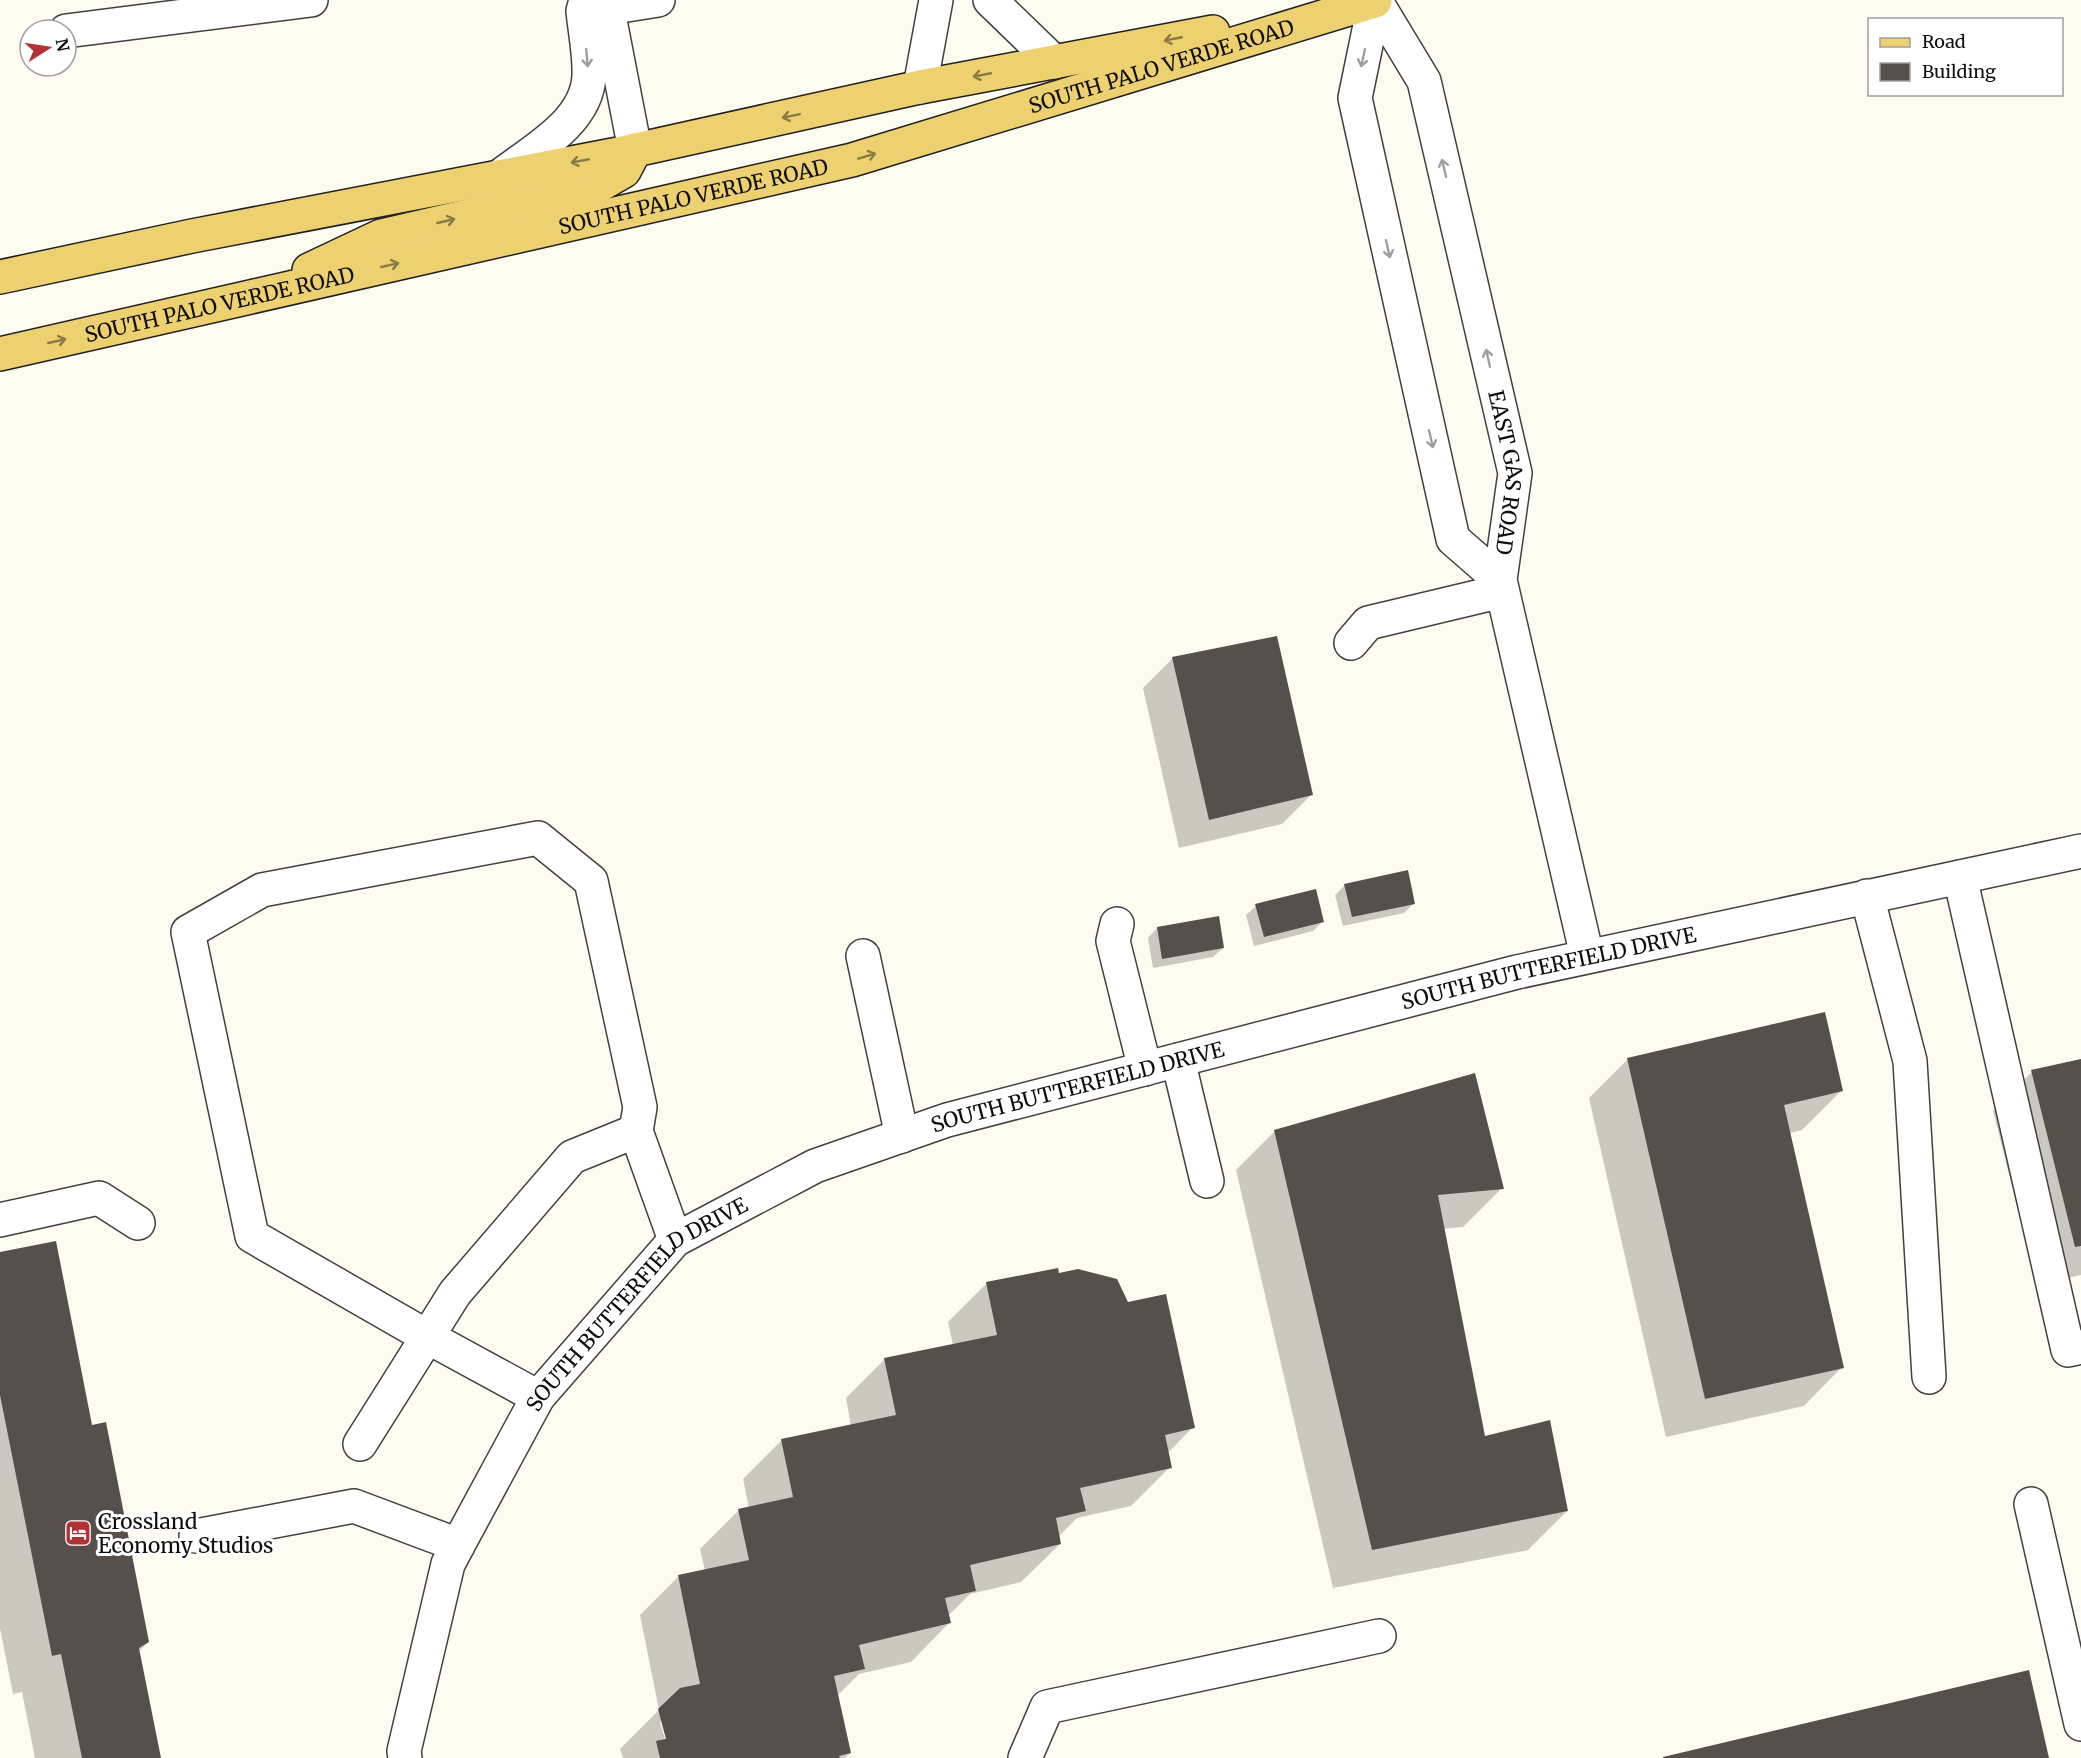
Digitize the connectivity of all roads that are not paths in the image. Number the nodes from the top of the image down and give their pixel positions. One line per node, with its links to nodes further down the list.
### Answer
1 (311, 0): 7 (street)
2 (658, 0): 6 (street)
3 (936, 0): 10 (street)
4 (990, 0): 9 (street)
5 (1377, 0): 9 (main road, SOUTH PALO VERDE ROAD, one-way to 9); 14 (main road, SOUTH PALO VERDE ROAD, one-way to 5); 16 (street, EAST GAS ROAD, one-way to 5); 16 (street, one-way to 16)
6 (600, 3): 11 (street); 12 (street, one-way to 12)
7 (126, 12): 8 (street)
8 (78, 28)
9 (1054, 62): 10 (main road, SOUTH PALO VERDE ROAD, one-way to 10)
10 (920, 87): 11 (main road, SOUTH PALO VERDE ROAD, one-way to 11)
11 (635, 150): 12 (main road, SOUTH PALO VERDE ROAD, one-way to 12); 14 (main road, one-way to 11)
12 (499, 177): 13 (main road, SOUTH PALO VERDE ROAD)
13 (0, 277)
14 (256, 296): 15 (main road, SOUTH PALO VERDE ROAD, one-way to 14)
15 (0, 354)
16 (1501, 585): 17 (street); 23 (street, EAST GAS ROAD)
17 (1351, 643)
18 (2081, 851): 19 (street, SOUTH BUTTERFIELD DRIVE)
19 (1959, 876): 20 (street, SOUTH BUTTERFIELD DRIVE); 33 (street)
20 (1867, 896): 23 (street, SOUTH BUTTERFIELD DRIVE); 34 (street)
21 (1117, 924): 25 (street)
22 (863, 956): 27 (street)
23 (1587, 956): 24 (street, SOUTH BUTTERFIELD DRIVE)
24 (1178, 1060): 25 (street, SOUTH BUTTERFIELD DRIVE); 28 (street)
25 (1145, 1070): 27 (street, SOUTH BUTTERFIELD DRIVE)
26 (636, 1131): 31 (street); 32 (street); 32 (street)
27 (902, 1136): 31 (street, SOUTH BUTTERFIELD DRIVE)
28 (1207, 1181)
29 (0, 1220): 30 (street)
30 (138, 1223)
31 (675, 1240): 35 (street, SOUTH BUTTERFIELD DRIVE)
32 (426, 1336): 35 (street); 36 (street)
33 (2081, 1347)
34 (1929, 1377)
35 (538, 1397): 39 (street, SOUTH BUTTERFIELD DRIVE)
36 (360, 1444)
37 (2031, 1504): 41 (street)
38 (196, 1536): 39 (street)
39 (458, 1545): 42 (street, SOUTH BUTTERFIELD DRIVE)
40 (1379, 1636): 43 (street)
41 (2081, 1724)
42 (405, 1758)
43 (1025, 1758)

